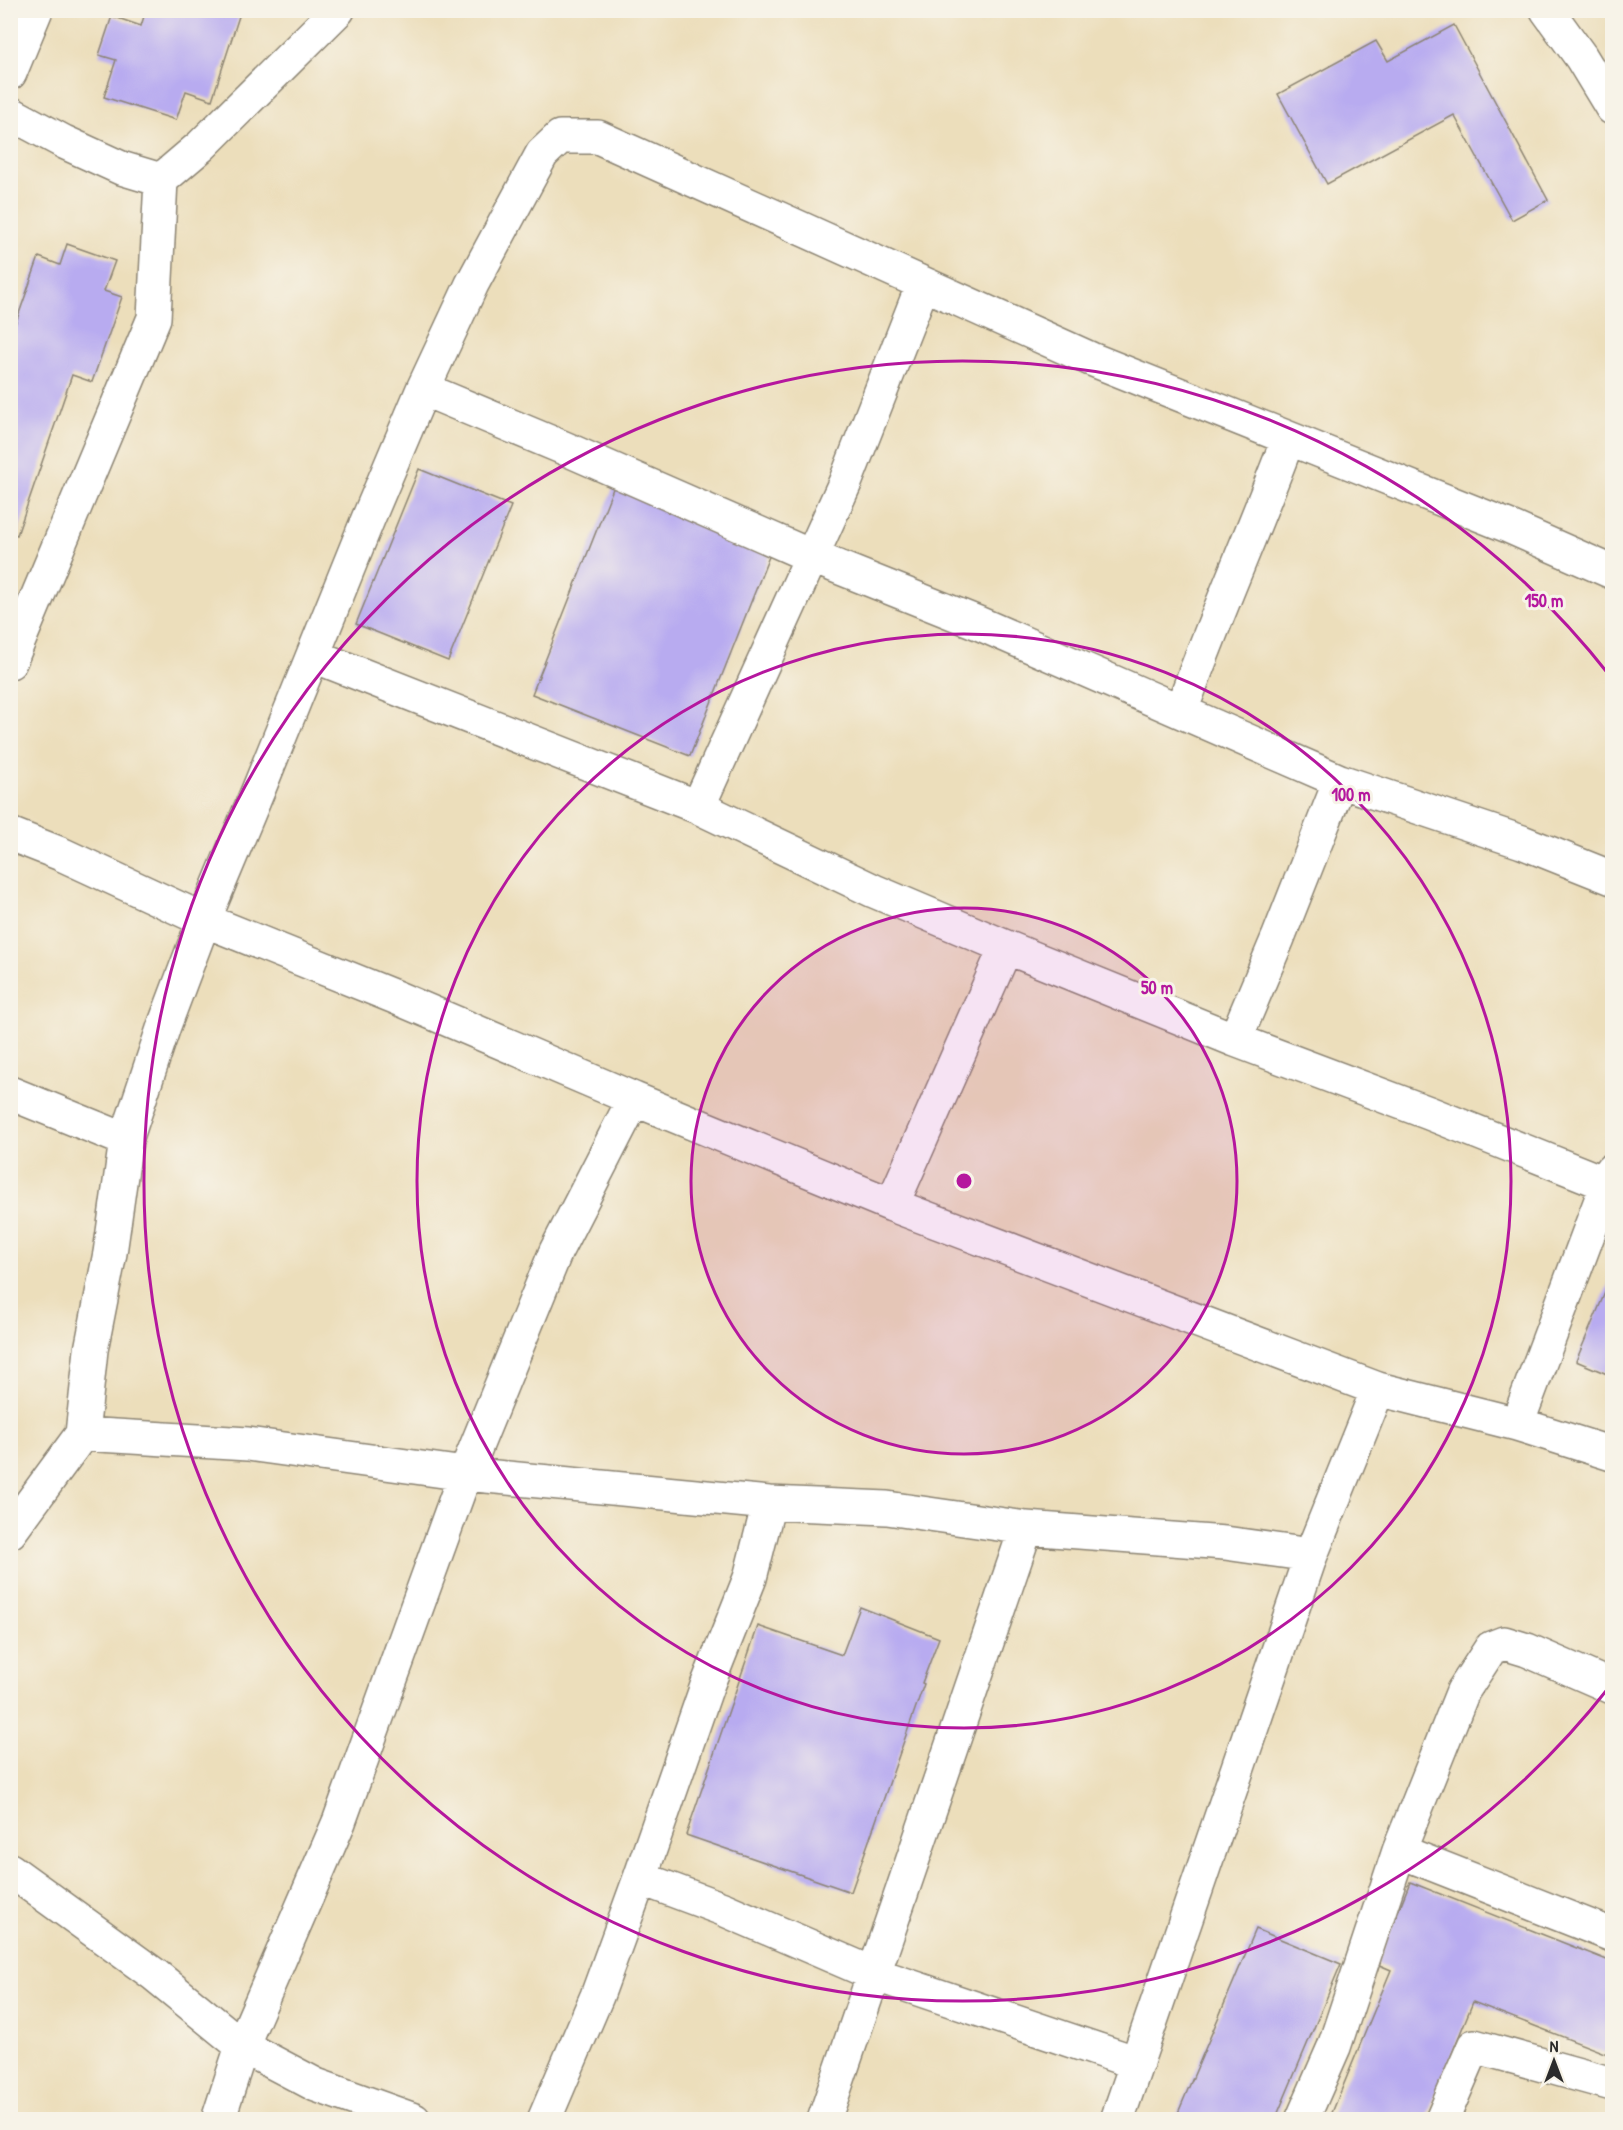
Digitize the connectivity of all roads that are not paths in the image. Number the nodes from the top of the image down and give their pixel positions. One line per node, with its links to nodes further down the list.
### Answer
1 (36, 10): 4 (street)
2 (338, 10): 7 (street)
3 (1547, 10): 5 (street)
4 (10, 73)
5 (1612, 108)
6 (10, 113): 7 (street)
7 (161, 180): 14 (street)
8 (923, 284): 9 (street); 10 (street); 11 (street)
9 (423, 389): 11 (street); 13 (street)
10 (1288, 439): 12 (street); 15 (street)
11 (813, 557): 15 (street); 17 (street)
12 (1612, 572)
13 (314, 656): 17 (street); 20 (street)
14 (10, 662)
15 (1181, 711): 16 (street)
16 (1340, 781): 19 (street); 22 (street)
17 (698, 807): 21 (street)
18 (10, 834): 20 (street)
19 (1612, 878)
20 (204, 920): 24 (street); 25 (street)
21 (1006, 947): 22 (street); 27 (street)
22 (1235, 1040): 26 (street)
23 (10, 1094): 25 (street)
24 (634, 1099): 27 (street); 32 (street)
25 (126, 1140): 30 (street)
26 (1610, 1177): 29 (street)
27 (892, 1205): 28 (street)
28 (1378, 1389): 29 (street); 36 (street)
29 (1517, 1424): 31 (street)
30 (82, 1434): 32 (street); 35 (street)
31 (1612, 1454)
32 (465, 1474): 33 (street); 43 (street)
33 (769, 1503): 34 (street); 40 (street)
34 (1026, 1528): 36 (street); 42 (street)
35 (10, 1532)
36 (1311, 1555): 44 (street)
37 (1612, 1687): 38 (street)
38 (1399, 1851): 41 (street); 51 (street)
39 (10, 1870): 43 (street)
40 (640, 1878): 42 (street); 48 (street)
41 (1612, 1935)
42 (874, 1974): 44 (street); 49 (street)
43 (242, 2046): 46 (street); 47 (street)
44 (1137, 2063): 50 (street)
45 (1612, 2084): 52 (street)
46 (218, 2120)
47 (414, 2120)
48 (544, 2120)
49 (824, 2120)
50 (1117, 2120)
51 (1302, 2120)
52 (1443, 2120)

